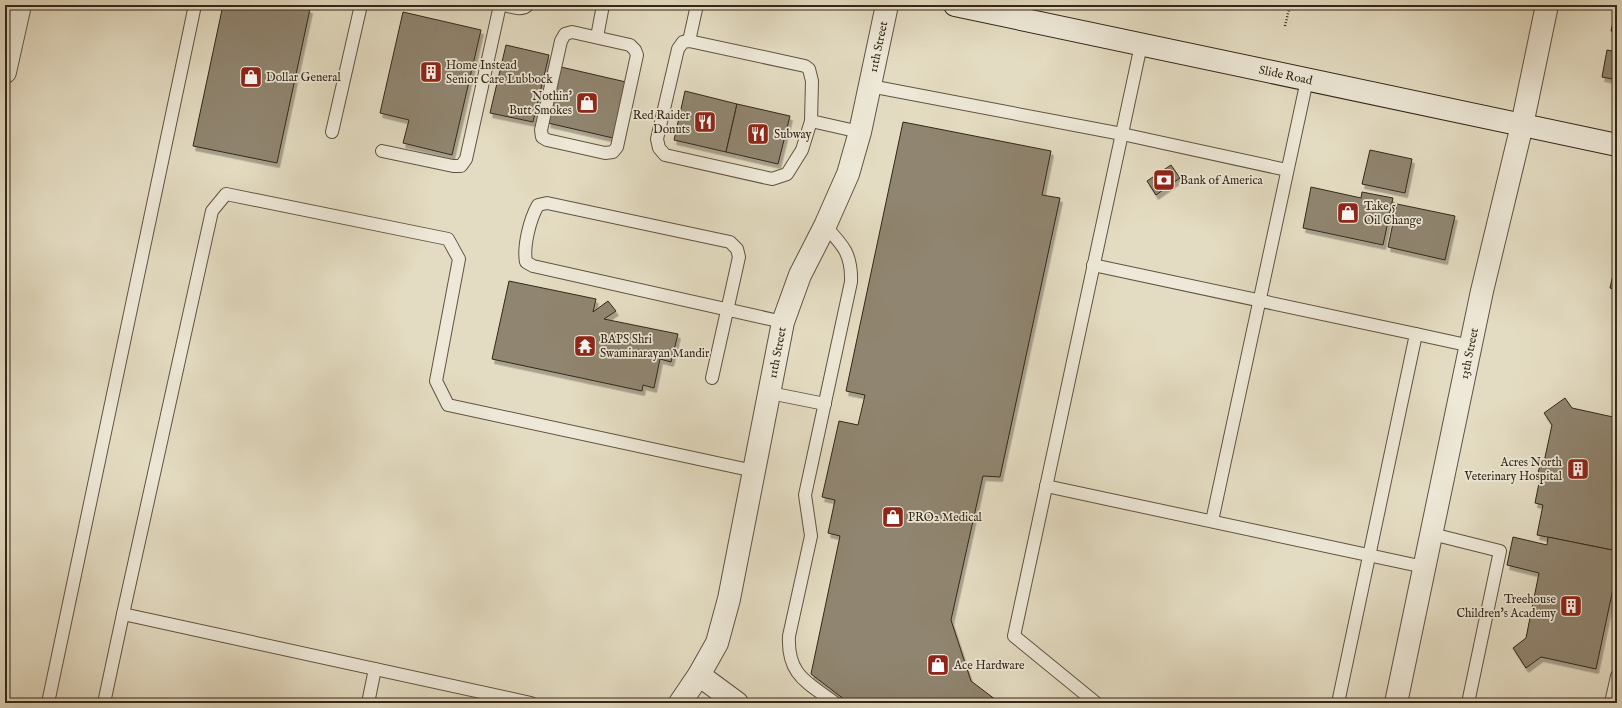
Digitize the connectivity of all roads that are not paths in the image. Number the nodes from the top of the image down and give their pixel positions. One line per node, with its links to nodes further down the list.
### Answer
1 (20, 5): 16 (street)
2 (195, 5): 47 (lane)
3 (361, 5): 21 (lane)
4 (500, 5): 25 (lane)
5 (504, 5): 6 (lane)
6 (528, 5)
7 (603, 5): 13 (lane)
8 (696, 5): 14 (lane)
9 (887, 5): 18 (street, 11th Street)
10 (955, 5): 12 (street, Slide Road)
11 (1547, 5): 20 (street, 13th Street)
12 (1018, 12): 15 (street, Slide Road)
13 (597, 37): 13 (lane)
14 (689, 41): 19 (lane); 19 (lane)
15 (1141, 44): 17 (street, Slide Road); 23 (lane)
16 (5, 72)
17 (1307, 80): 20 (street, Slide Road); 26 (lane)
18 (870, 86): 22 (street, 11th Street); 23 (lane)
19 (811, 121): 22 (lane)
20 (1522, 125): 24 (street, Slide Road); 33 (street, 13th Street)
21 (332, 132)
22 (860, 132): 27 (street, 11th Street)
23 (1122, 134): 26 (lane); 28 (lane)
24 (1617, 145)
25 (382, 151)
26 (1287, 170): 29 (lane)
27 (825, 226): 31 (street, 11th Street); 36 (lane)
28 (1093, 265): 29 (lane); 38 (lane)
29 (1259, 301): 32 (lane); 39 (lane)
30 (728, 309): 30 (lane); 31 (lane); 34 (lane)
31 (783, 322): 35 (street, 11th Street)
32 (1416, 334): 33 (lane); 41 (lane)
33 (1470, 346): 40 (street, 13th Street)
34 (712, 378)
35 (770, 393): 36 (lane); 37 (street, 11th Street)
36 (825, 404): 53 (lane)
37 (754, 471): 43 (lane); 45 (street, 11th Street)
38 (1046, 486): 39 (lane); 54 (lane)
39 (1212, 521): 41 (lane)
40 (1432, 534): 42 (street, 13th Street); 57 (lane)
41 (1369, 555): 42 (lane); 55 (lane)
42 (1424, 567): 56 (street, 13th Street)
43 (122, 614): 44 (lane); 48 (lane)
44 (375, 669): 49 (lane); 50 (lane)
45 (699, 675): 51 (street, 11th Street); 52 (street)
46 (1617, 676): 58 (lane)
47 (48, 703)
48 (104, 703)
49 (368, 703)
50 (531, 703)
51 (680, 703)
52 (737, 703)
53 (835, 703)
54 (1096, 703)
55 (1338, 703)
56 (1397, 703)
57 (1468, 703)
58 (1611, 703)

